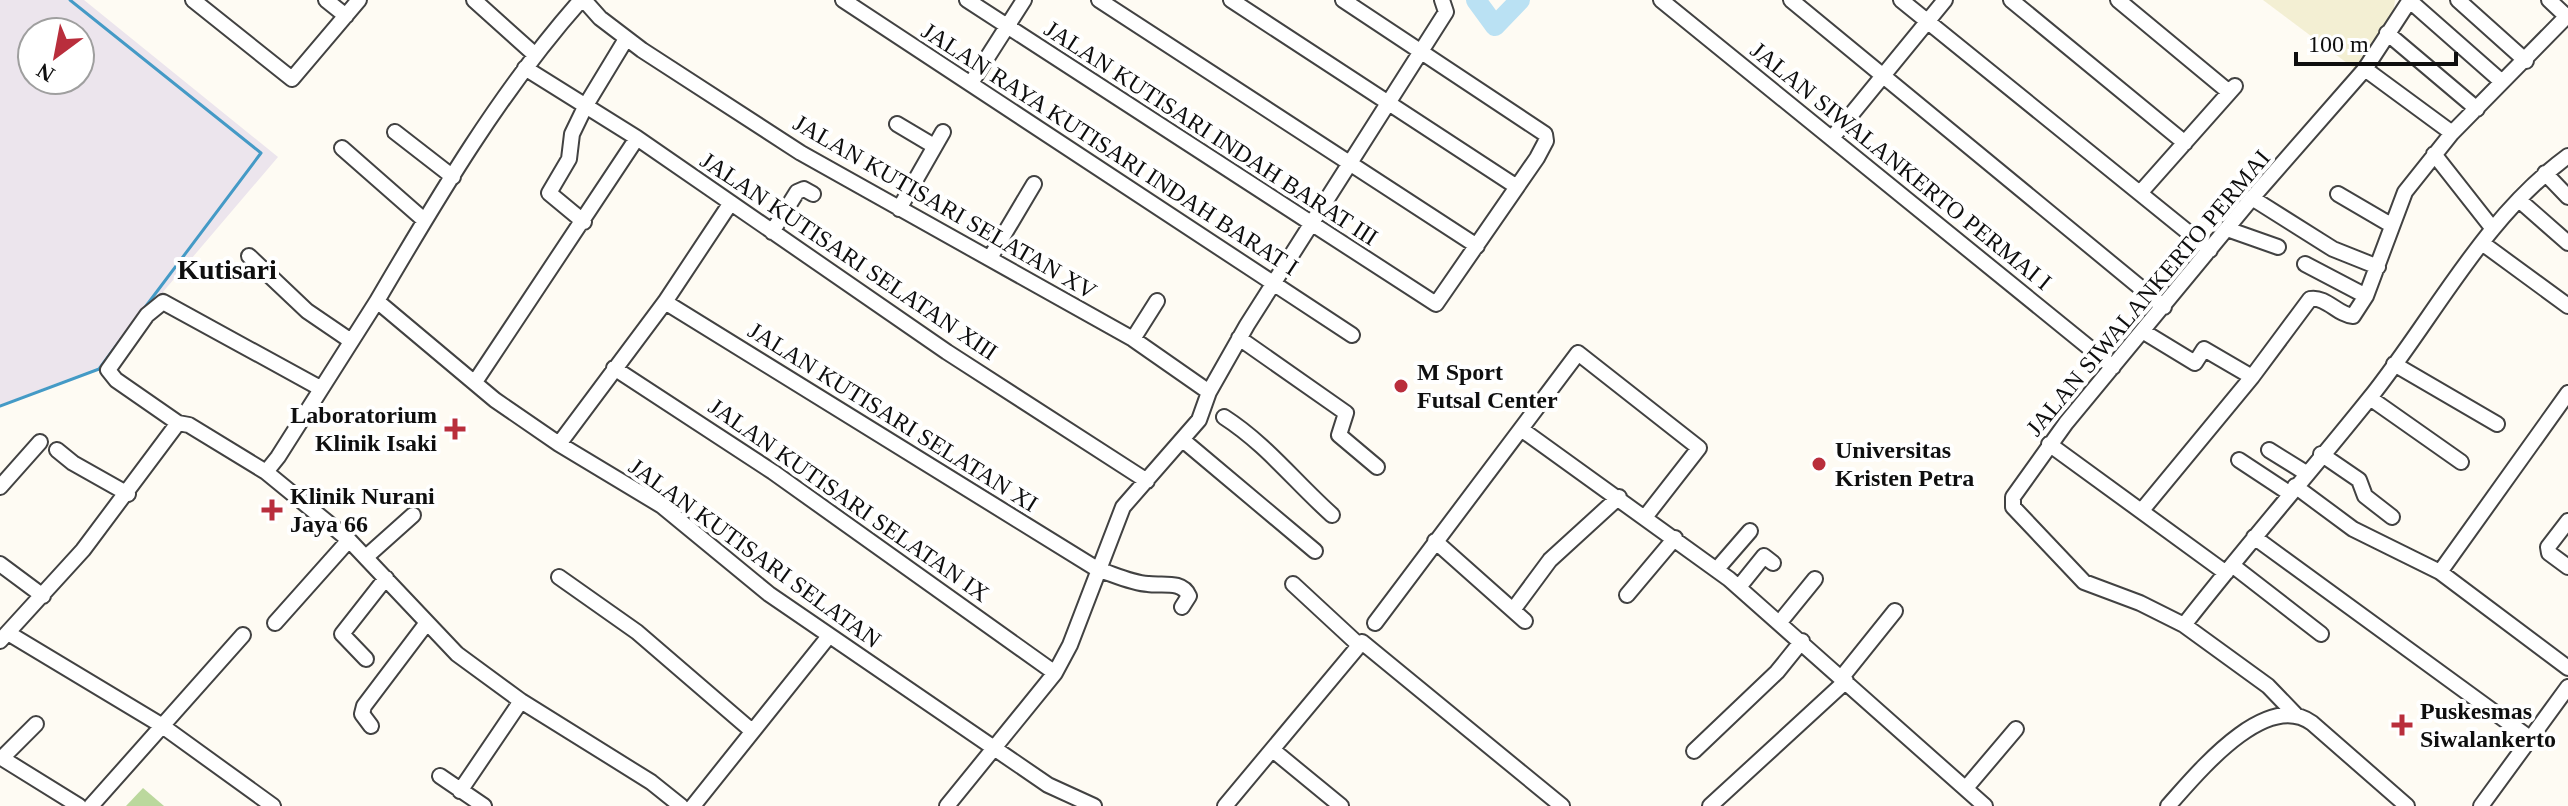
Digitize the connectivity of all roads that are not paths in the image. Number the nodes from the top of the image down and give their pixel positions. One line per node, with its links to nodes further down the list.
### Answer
1 (193, 0): 22 (street)
2 (326, 0): 22 (street)
3 (359, 0): 22 (street)
4 (582, 0): 27 (street, JALAN KUTISARI SELATAN XV); 29 (street)
5 (843, 0): 35 (street, JALAN RAYA KUTISARI INDAH BARAT I)
6 (967, 0): 25 (street, JALAN KUTISARI INDAH BARAT III)
7 (1024, 0): 25 (street)
8 (1099, 0): 50 (street)
9 (1231, 0): 36 (street)
10 (1343, 0): 28 (street)
11 (1442, 0): 28 (street)
12 (1661, 0): 44 (street, JALAN SIWALANKERTO PERMAI I)
13 (1791, 0): 33 (street)
14 (1901, 0): 24 (street)
15 (1945, 0): 24 (street)
16 (2011, 0): 45 (street)
17 (2118, 0): 45 (street)
18 (2410, 0): 26 (street, JALAN SIWALANKERTO PERMAI); 34 (street)
19 (2458, 0): 30 (street)
20 (2549, 0): 23 (street)
21 (484, 3): 29 (street)
22 (346, 16)
23 (2567, 16): 30 (street)
24 (1928, 22): 33 (street); 55 (street)
25 (1007, 26): 35 (street); 65 (street, JALAN KUTISARI INDAH BARAT III)
26 (2387, 33): 32 (street, JALAN SIWALANKERTO PERMAI); 38 (street)
27 (626, 39): 37 (street); 62 (street, JALAN KUTISARI SELATAN XV)
28 (1423, 52): 36 (street); 54 (street)
29 (533, 53): 31 (street)
30 (2526, 61): 34 (street)
31 (525, 68): 37 (street, JALAN KUTISARI SELATAN XIII); 52 (street)
32 (2365, 69): 42 (street); 59 (street, JALAN SIWALANKERTO PERMAI)
33 (1882, 75): 44 (street); 85 (street)
34 (2502, 82): 38 (street)
35 (971, 83): 79 (street, JALAN RAYA KUTISARI INDAH BARAT I)
36 (1390, 104): 50 (street); 54 (street)
37 (586, 105): 43 (street, JALAN KUTISARI SELATAN XIII); 64 (street)
38 (2477, 109): 42 (street)
39 (897, 124): 46 (street)
40 (395, 132): 52 (street)
41 (943, 132): 46 (street)
42 (2452, 133): 48 (street)
43 (637, 138): 61 (street, JALAN KUTISARI SELATAN XIII); 64 (street)
44 (1832, 138): 92 (street, JALAN SIWALANKERTO PERMAI I)
45 (2185, 143): 55 (street)
46 (934, 146): 62 (street)
47 (342, 148): 63 (street)
48 (2434, 154): 66 (street); 68 (street)
49 (2568, 156): 51 (street)
50 (1351, 164): 65 (street); 72 (street)
51 (2545, 173): 58 (street); 60 (street)
52 (453, 177): 63 (street)
53 (1034, 184): 76 (street)
54 (1517, 187): 72 (street)
55 (2140, 193): 74 (street)
56 (813, 194): 69 (street)
57 (2338, 194): 66 (street)
58 (2568, 197)
59 (2252, 198): 67 (street, JALAN SIWALANKERTO PERMAI); 78 (street)
60 (2519, 200): 68 (street); 71 (street)
61 (730, 204): 69 (street, JALAN KUTISARI SELATAN XIII); 83 (street)
62 (899, 209): 76 (street, JALAN KUTISARI SELATAN XV)
63 (424, 220): 81 (street)
64 (584, 222): 95 (street)
65 (1312, 225): 72 (street, JALAN KUTISARI INDAH BARAT III); 79 (street)
66 (2391, 225): 78 (street)
67 (2227, 229): 73 (street); 74 (street, JALAN SIWALANKERTO PERMAI)
68 (2493, 229): 70 (street)
69 (772, 232): 115 (street, JALAN KUTISARI SELATAN XIII)
70 (2482, 243): 84 (street); 91 (street)
71 (2568, 243)
72 (1477, 246)
73 (2278, 247)
74 (2210, 250): 85 (street, JALAN SIWALANKERTO PERMAI)
75 (249, 256): 90 (street)
76 (990, 258): 89 (street, JALAN KUTISARI SELATAN XV)
77 (2305, 264): 80 (street)
78 (2378, 267): 80 (street)
79 (1275, 282): 87 (street, JALAN RAYA KUTISARI INDAH BARAT I); 88 (street)
80 (2366, 296): 94 (street)
81 (377, 301): 90 (street); 95 (street, JALAN KUTISARI SELATAN)
82 (1157, 301): 89 (street)
83 (665, 302): 93 (street); 136 (street, JALAN KUTISARI SELATAN XI)
84 (2568, 306)
85 (2164, 307): 86 (street, JALAN SIWALANKERTO PERMAI)
86 (2144, 332): 92 (street, JALAN SIWALANKERTO PERMAI); 94 (street)
87 (1352, 335)
88 (1239, 338): 99 (street); 112 (street)
89 (1133, 339): 99 (street, JALAN KUTISARI SELATAN XV)
90 (351, 341): 96 (street)
91 (2394, 364): 97 (street); 101 (street)
92 (2113, 367): 106 (street, JALAN SIWALANKERTO PERMAI)
93 (614, 368): 105 (street); 163 (street, JALAN KUTISARI SELATAN IX)
94 (2252, 377): 120 (street)
95 (475, 382): 105 (street, JALAN KUTISARI SELATAN)
96 (320, 388): 100 (street); 113 (street)
97 (2370, 398): 109 (street); 111 (street)
98 (2566, 402): 139 (street)
99 (1214, 407): 103 (street); 122 (street, JALAN KUTISARI SELATAN XV)
100 (178, 423): 113 (street); 118 (street)
101 (2497, 424)
102 (1521, 429): 119 (street); 123 (street); 130 (street)
103 (1184, 441): 115 (street); 131 (street)
104 (40, 442): 116 (street)
105 (559, 444): 157 (street, JALAN KUTISARI SELATAN)
106 (2049, 444): 120 (street); 154 (street, JALAN SIWALANKERTO PERMAI)
107 (57, 450): 118 (street)
108 (2269, 450): 114 (street)
109 (2321, 454): 114 (street); 124 (street)
110 (2239, 460): 117 (street)
111 (2461, 462)
112 (1377, 467)
113 (266, 472): 129 (street)
114 (2306, 473): 117 (street)
115 (1147, 481): 136 (street)
116 (0, 487)
117 (2292, 489): 127 (street); 139 (street)
118 (128, 494): 146 (street)
119 (1619, 497): 123 (street); 148 (street)
120 (2143, 509): 138 (street)
121 (413, 515): 132 (street)
122 (1332, 515)
123 (1646, 516): 128 (street)
124 (2392, 517)
125 (2568, 521): 135 (street)
126 (1750, 531): 137 (street)
127 (2254, 537): 138 (street); 173 (street)
128 (1675, 538): 137 (street); 145 (street)
129 (349, 540): 132 (street); 152 (street)
130 (1435, 541): 148 (street); 160 (street)
131 (1315, 551)
132 (366, 557): 141 (street)
133 (1773, 563): 144 (street)
134 (0, 564): 146 (street)
135 (2568, 567)
136 (1097, 569): 147 (street, JALAN KUTISARI SELATAN XI); 163 (street)
137 (1717, 569): 144 (street)
138 (2229, 569): 154 (street); 155 (street)
139 (2440, 572): 162 (street)
140 (559, 577): 172 (street)
141 (386, 578): 153 (street); 161 (street)
142 (1815, 579): 151 (street)
143 (1293, 584): 160 (street)
144 (1739, 587): 151 (street)
145 (1627, 595)
146 (43, 596): 158 (street)
147 (1182, 607)
148 (1513, 610): 150 (street)
149 (1895, 611): 164 (street)
150 (1525, 621)
151 (1780, 622): 159 (street)
152 (275, 623)
153 (426, 624): 166 (street); 170 (street)
154 (2184, 625): 167 (street)
155 (2321, 634)
156 (243, 635): 169 (street)
157 (829, 636): 172 (street); 174 (street, JALAN KUTISARI SELATAN)
158 (4, 637): 169 (street)
159 (1802, 641): 164 (street); 176 (street)
160 (1361, 644): 175 (street); 194 (street)
161 (366, 659)
162 (2568, 668)
163 (1055, 673): 174 (street)
164 (1844, 679): 181 (street); 195 (street)
165 (2568, 687): 173 (street)
166 (521, 701): 179 (street); 180 (street)
167 (2295, 714): 196 (street); 197 (street)
168 (36, 724): 177 (street)
169 (161, 725): 184 (street); 185 (street)
170 (371, 726)
171 (2016, 729): 181 (street)
172 (752, 731): 189 (street)
173 (2531, 739): 198 (street)
174 (991, 748): 182 (street, JALAN KUTISARI SELATAN); 190 (street)
175 (1274, 751): 192 (street); 193 (street)
176 (1694, 751)
177 (1, 758): 183 (street)
178 (440, 776): 179 (street)
179 (460, 791): 186 (street)
180 (665, 792): 187 (street); 188 (street)
181 (1973, 799)
182 (1061, 800): 191 (street, JALAN KUTISARI SELATAN)
183 (79, 806)
184 (91, 806)
185 (273, 806)
186 (484, 806)
187 (655, 806)
188 (681, 806)
189 (693, 806)
190 (947, 806)
191 (1094, 806)
192 (1225, 806)
193 (1341, 806)
194 (1562, 806)
195 (1710, 806)
196 (2168, 806)
197 (2407, 806)
198 (2481, 806)

